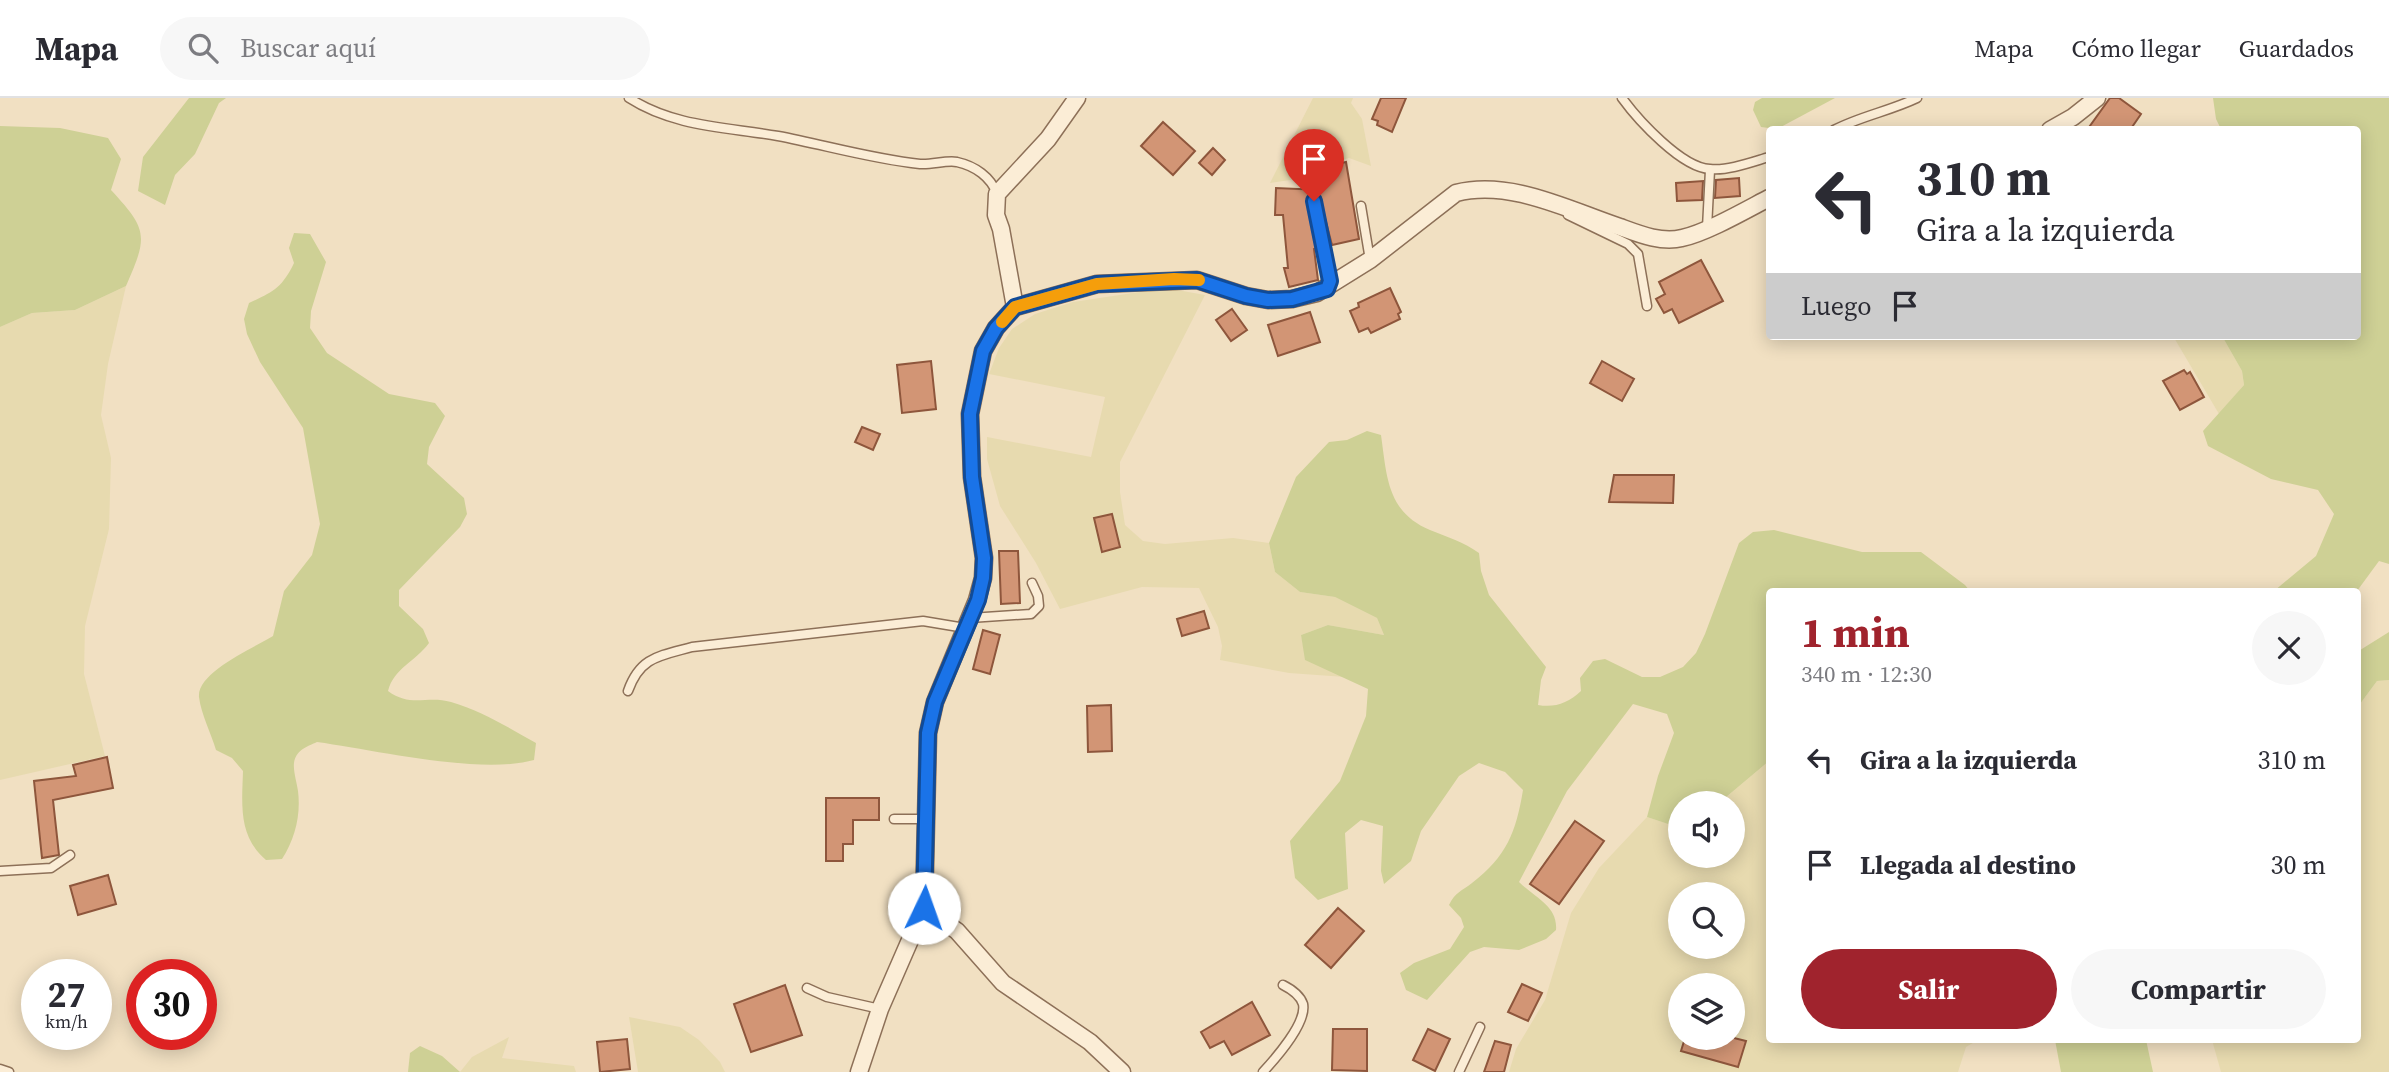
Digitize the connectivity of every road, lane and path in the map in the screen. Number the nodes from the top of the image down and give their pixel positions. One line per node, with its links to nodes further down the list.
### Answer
1 (629, 98): 10 (lane)
2 (1077, 98): 10 (street)
3 (1622, 98): 9 (lane)
4 (1917, 98): 6 (lane)
5 (2097, 98): 7 (street)
6 (1842, 126)
7 (2057, 126)
8 (1766, 158): 9 (lane)
9 (1710, 170): 15 (lane)
10 (997, 194): 19 (street)
11 (1766, 199): 15 (street)
12 (1314, 201): 17 (lane)
13 (1547, 203): 15 (street); 16 (street); 18 (lane)
14 (1361, 206): 16 (lane)
15 (1707, 228)
16 (1370, 260): 17 (street)
17 (1327, 289): 19 (street)
18 (1647, 306)
19 (1015, 307): 21 (street)
20 (1032, 583): 21 (lane)
21 (967, 623): 22 (lane); 24 (street)
22 (628, 691)
23 (894, 819): 24 (lane)
24 (926, 819): 27 (street)
25 (70, 855): 26 (lane)
26 (0, 870)
27 (924, 908): 30 (street); 35 (street)
28 (1283, 985): 36 (lane)
29 (807, 988): 30 (lane)
30 (880, 1009): 34 (street)
31 (1480, 1027): 37 (lane)
32 (0, 1069): 33 (lane)
33 (9, 1072)
34 (859, 1072)
35 (1122, 1072)
36 (1263, 1072)
37 (1459, 1072)

